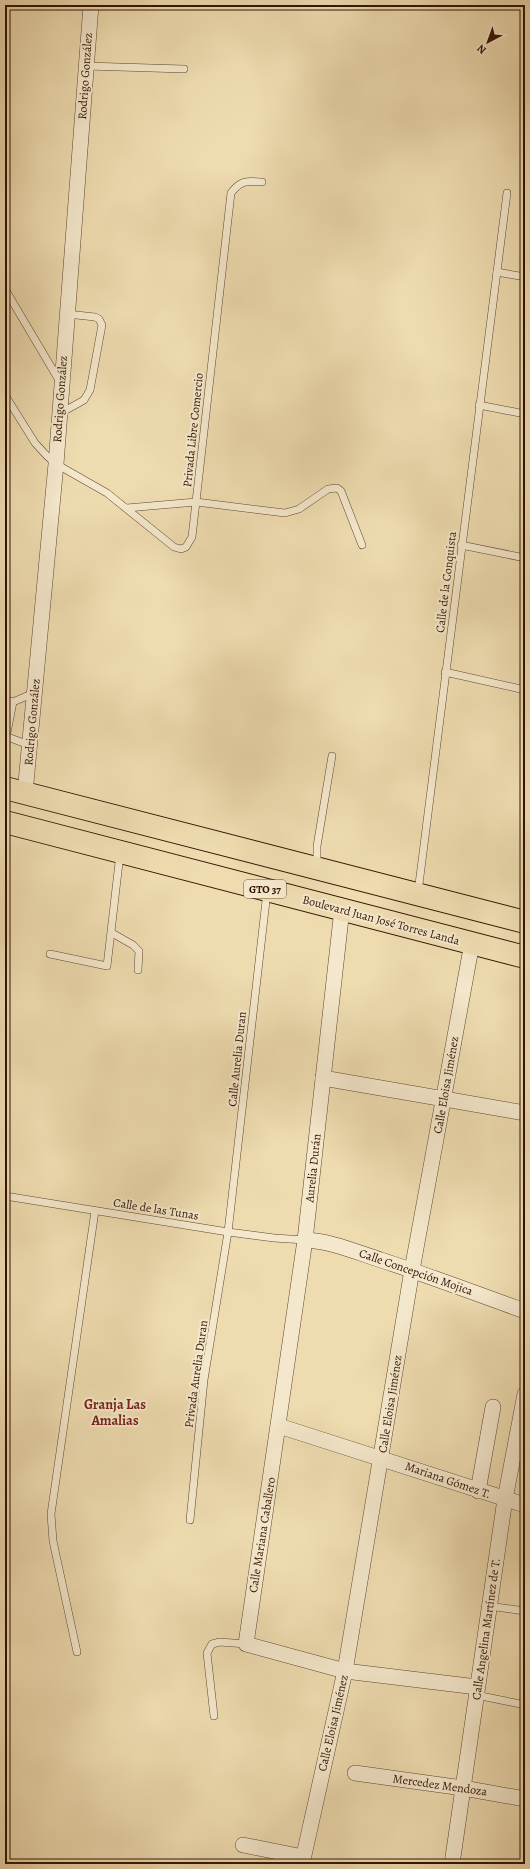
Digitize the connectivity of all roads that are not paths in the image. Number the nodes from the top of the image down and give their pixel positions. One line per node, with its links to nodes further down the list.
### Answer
1 (90, 5): 2 (street, Rodrigo González)
2 (86, 66): 3 (lane); 9 (street, Rodrigo González)
3 (184, 69)
4 (262, 182): 16 (lane, Privada Libre Comercio)
5 (507, 193): 6 (lane, Calle de la Conquista)
6 (497, 272): 7 (lane); 12 (lane, Calle de la Conquista)
7 (525, 277)
8 (5, 289): 10 (lane)
9 (67, 314): 10 (street, Rodrigo González); 13 (lane)
10 (61, 384): 13 (street, Rodrigo González)
11 (5, 395): 15 (lane, Privada Libre Comercio)
12 (479, 405): 14 (lane); 19 (lane, Calle de la Conquista)
13 (59, 414): 15 (street, Rodrigo González)
14 (525, 414)
15 (56, 464): 17 (lane, Privada Libre Comercio); 23 (street, Rodrigo González)
16 (196, 502): 17 (lane); 17 (lane, Privada Libre Comercio); 18 (lane)
17 (127, 508)
18 (362, 545)
19 (462, 545): 20 (lane); 21 (lane, Calle de la Conquista)
20 (525, 558)
21 (445, 672): 22 (lane); 34 (lane, Calle de la Conquista)
22 (525, 690)
23 (34, 693): 25 (lane); 27 (street, Rodrigo González)
24 (5, 700): 25 (lane)
25 (13, 702): 26 (lane)
26 (5, 738): 27 (lane)
27 (29, 745): 29 (street, Rodrigo González)
28 (332, 756): 32 (lane)
29 (15, 790): 32 (main road)
30 (5, 822): 31 (main road, Boulevard Juan José Torres Landa / GTO 37)
31 (120, 851): 33 (main road, Boulevard Juan José Torres Landa / GTO 37); 37 (lane)
32 (317, 868): 34 (main road)
33 (267, 890): 35 (main road, Boulevard Juan José Torres Landa / GTO 37); 47 (lane, Calle Aurelia Duran)
34 (418, 894): 36 (main road)
35 (342, 909): 38 (main road, Boulevard Juan José Torres Landa / GTO 37); 42 (street, Aurelia Durán)
36 (525, 922)
37 (112, 933): 39 (lane); 41 (lane)
38 (472, 943): 40 (main road, Boulevard Juan José Torres Landa / GTO 37); 43 (street, Calle Eloisa Jiménez)
39 (50, 954)
40 (525, 957)
41 (138, 970)
42 (323, 1078): 43 (street); 48 (street, Aurelia Durán)
43 (444, 1099): 44 (street); 49 (street, Calle Eloisa Jiménez)
44 (525, 1113)
45 (5, 1196): 46 (lane, Calle de las Tunas)
46 (95, 1211): 47 (lane, Calle de las Tunas); 62 (lane)
47 (228, 1232): 48 (lane, Calle de las Tunas); 58 (lane, Privada Aurelia Duran)
48 (305, 1240): 49 (street, Calle Concepción Mojica); 53 (street, Aurelia Durán)
49 (412, 1270): 50 (street, Calle Concepción Mojica); 54 (street, Calle Eloisa Jiménez)
50 (525, 1311)
51 (525, 1394): 56 (street, Calle Angelina Martínez de T.)
52 (492, 1407): 55 (street)
53 (279, 1426): 54 (street, Mariana Gómez T.); 61 (street, Calle Mariana Caballero)
54 (381, 1457): 55 (street, Mariana Gómez T.); 63 (street, Calle Eloisa Jiménez)
55 (478, 1491): 56 (street, Mariana Gómez T.)
56 (505, 1499): 57 (street, Mariana Gómez T.); 59 (street, Calle Angelina Martínez de T.)
57 (525, 1505)
58 (190, 1520)
59 (489, 1606): 60 (lane); 64 (street, Calle Angelina Martínez de T.)
60 (525, 1611)
61 (246, 1644): 63 (street); 66 (lane)
62 (77, 1652)
63 (345, 1671): 64 (street); 71 (street, Calle Eloisa Jiménez)
64 (477, 1691): 65 (lane); 68 (street, Calle Angelina Martínez de T.)
65 (525, 1705)
66 (214, 1716)
67 (355, 1773): 68 (street, Mercedez Mendoza)
68 (463, 1788): 69 (street, Mercedez Mendoza); 72 (street, Calle Angelina Martínez de T.)
69 (525, 1799)
70 (243, 1844): 71 (street)
71 (303, 1861)
72 (452, 1864)

